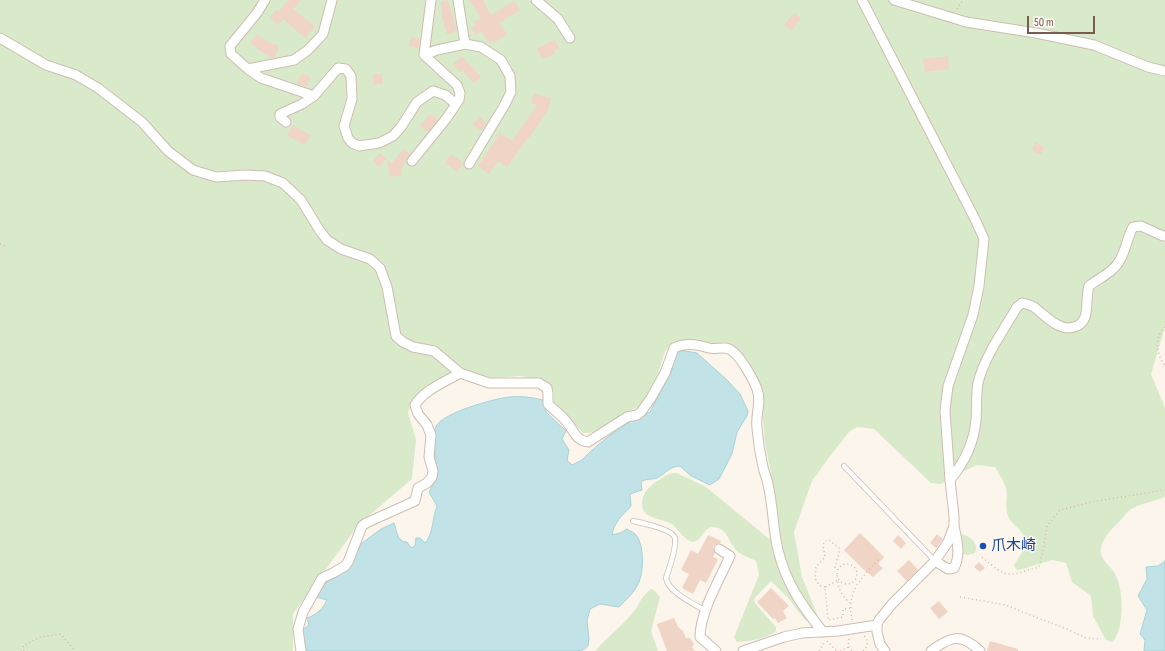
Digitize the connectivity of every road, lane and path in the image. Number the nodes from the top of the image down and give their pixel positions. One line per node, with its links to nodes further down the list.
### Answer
1 (265, 0): 14 (street)
2 (332, 0): 14 (street)
3 (431, 0): 13 (street)
4 (458, 0): 12 (street)
5 (536, 0): 11 (street)
6 (862, 0): 28 (street)
7 (894, 0): 9 (street)
8 (963, 0): 9 (path)
9 (950, 17): 15 (street)
10 (0, 38): 26 (street)
11 (570, 38)
12 (465, 44): 13 (street); 20 (street)
13 (424, 55): 17 (street)
14 (248, 69): 16 (street)
15 (1165, 71)
16 (314, 96): 17 (street); 18 (street)
17 (456, 104): 19 (street)
18 (286, 122)
19 (412, 161)
20 (469, 164)
21 (1165, 236): 28 (street)
22 (0, 244): 23 (path)
23 (7, 246)
24 (1165, 327): 25 (path)
25 (1165, 366)
26 (460, 372): 48 (street); 53 (street)
27 (844, 466): 35 (lane)
28 (950, 480): 31 (street)
29 (1165, 490): 33 (path)
30 (633, 521): 44 (lane)
31 (954, 526): 35 (street); 35 (street)
32 (719, 549): 44 (street)
33 (982, 557)
34 (878, 560): 39 (path)
35 (935, 561): 45 (street)
36 (837, 570): 37 (path); 38 (path); 40 (path)
37 (838, 580): 38 (path); 40 (path); 42 (path)
38 (855, 580): 39 (path)
39 (859, 583): 42 (path)
40 (825, 587): 43 (path)
41 (960, 596): 49 (path)
42 (850, 603): 43 (path)
43 (850, 608): 46 (path)
44 (706, 611): 54 (street)
45 (877, 625): 46 (street); 61 (street)
46 (853, 632): 48 (street); 50 (path)
47 (863, 634): 60 (path)
48 (826, 635): 55 (street); 56 (path); 57 (path)
49 (1101, 639)
50 (849, 647): 58 (path); 59 (path)
51 (24, 651): 52 (path)
52 (75, 651)
53 (301, 651)
54 (716, 651)
55 (743, 651)
56 (819, 651)
57 (837, 651)
58 (840, 651)
59 (852, 651)
60 (863, 651)
61 (884, 651)
62 (931, 651): 63 (street)
63 (980, 651)

